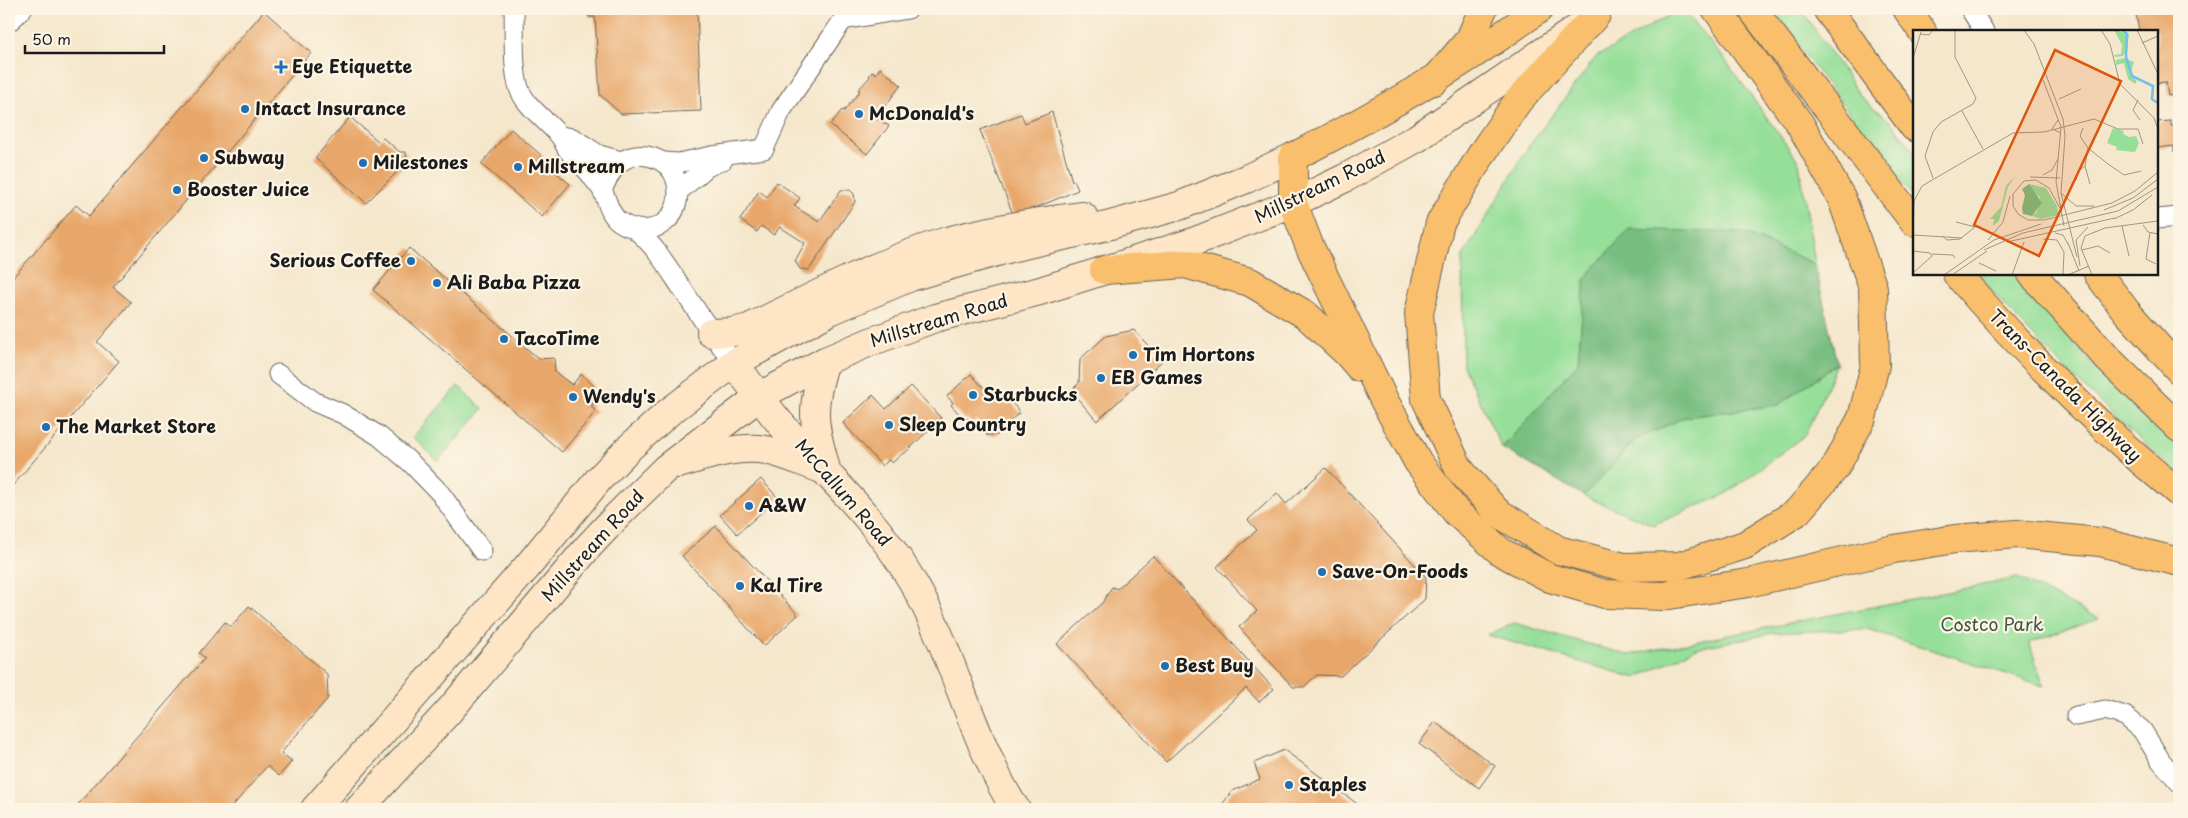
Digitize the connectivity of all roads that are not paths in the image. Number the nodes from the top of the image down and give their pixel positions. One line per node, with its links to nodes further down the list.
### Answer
1 (22, 9): 12 (street)
2 (514, 9): 16 (street)
3 (908, 9): 11 (street)
4 (1483, 9): 14 (main road)
5 (1539, 9): 14 (main road, Millstream Road)
6 (1716, 9): 10 (main road)
7 (1752, 9): 27 (main road)
8 (1827, 9): 15 (main road)
9 (1970, 9): 13 (street)
10 (1600, 12): 23 (main road, Millstream Road)
11 (845, 14): 17 (street)
12 (9, 22)
13 (1983, 30)
14 (1434, 81): 18 (main road, Millstream Road)
15 (1913, 126)
16 (561, 136): 19 (street); 21 (street)
17 (748, 151): 20 (street); 22 (street)
18 (1292, 157): 23 (main road); 24 (main road, Millstream Road)
19 (622, 162): 20 (street); 21 (street)
20 (663, 162): 22 (street)
21 (602, 190): 29 (street)
22 (679, 191): 28 (street)
23 (1293, 203): 30 (main road, Millstream Road); 41 (main road)
24 (1178, 206): 35 (main road); 37 (main road, Millstream Road)
25 (2179, 217): 26 (street)
26 (2158, 219)
27 (1913, 221)
28 (665, 223): 29 (street); 34 (street, McCallum Road)
29 (636, 230): 34 (street, McCallum Road)
30 (1104, 270): 36 (main road, Millstream Road); 41 (main road)
31 (1958, 275): 45 (main road, Trans-Canada Highway)
32 (2033, 275): 42 (main road)
33 (2099, 275): 38 (main road)
34 (691, 303): 35 (street, McCallum Road)
35 (711, 333): 37 (street, McCallum Road)
36 (825, 361): 40 (main road, Millstream Road); 44 (main road)
37 (734, 364): 40 (main road, McCallum Road); 50 (main road, Millstream Road)
38 (2179, 370)
39 (278, 374): 46 (street)
40 (760, 396): 43 (main road, Millstream Road); 44 (main road, McCallum Road)
41 (1384, 400): 47 (main road)
42 (2179, 428)
43 (666, 468): 44 (main road); 51 (main road, Millstream Road)
44 (826, 471): 52 (main road, McCallum Road)
45 (2179, 493)
46 (482, 551)
47 (2179, 562)
48 (2076, 716): 49 (street)
49 (2179, 782)
50 (315, 809)
51 (359, 809)
52 (1016, 809)

